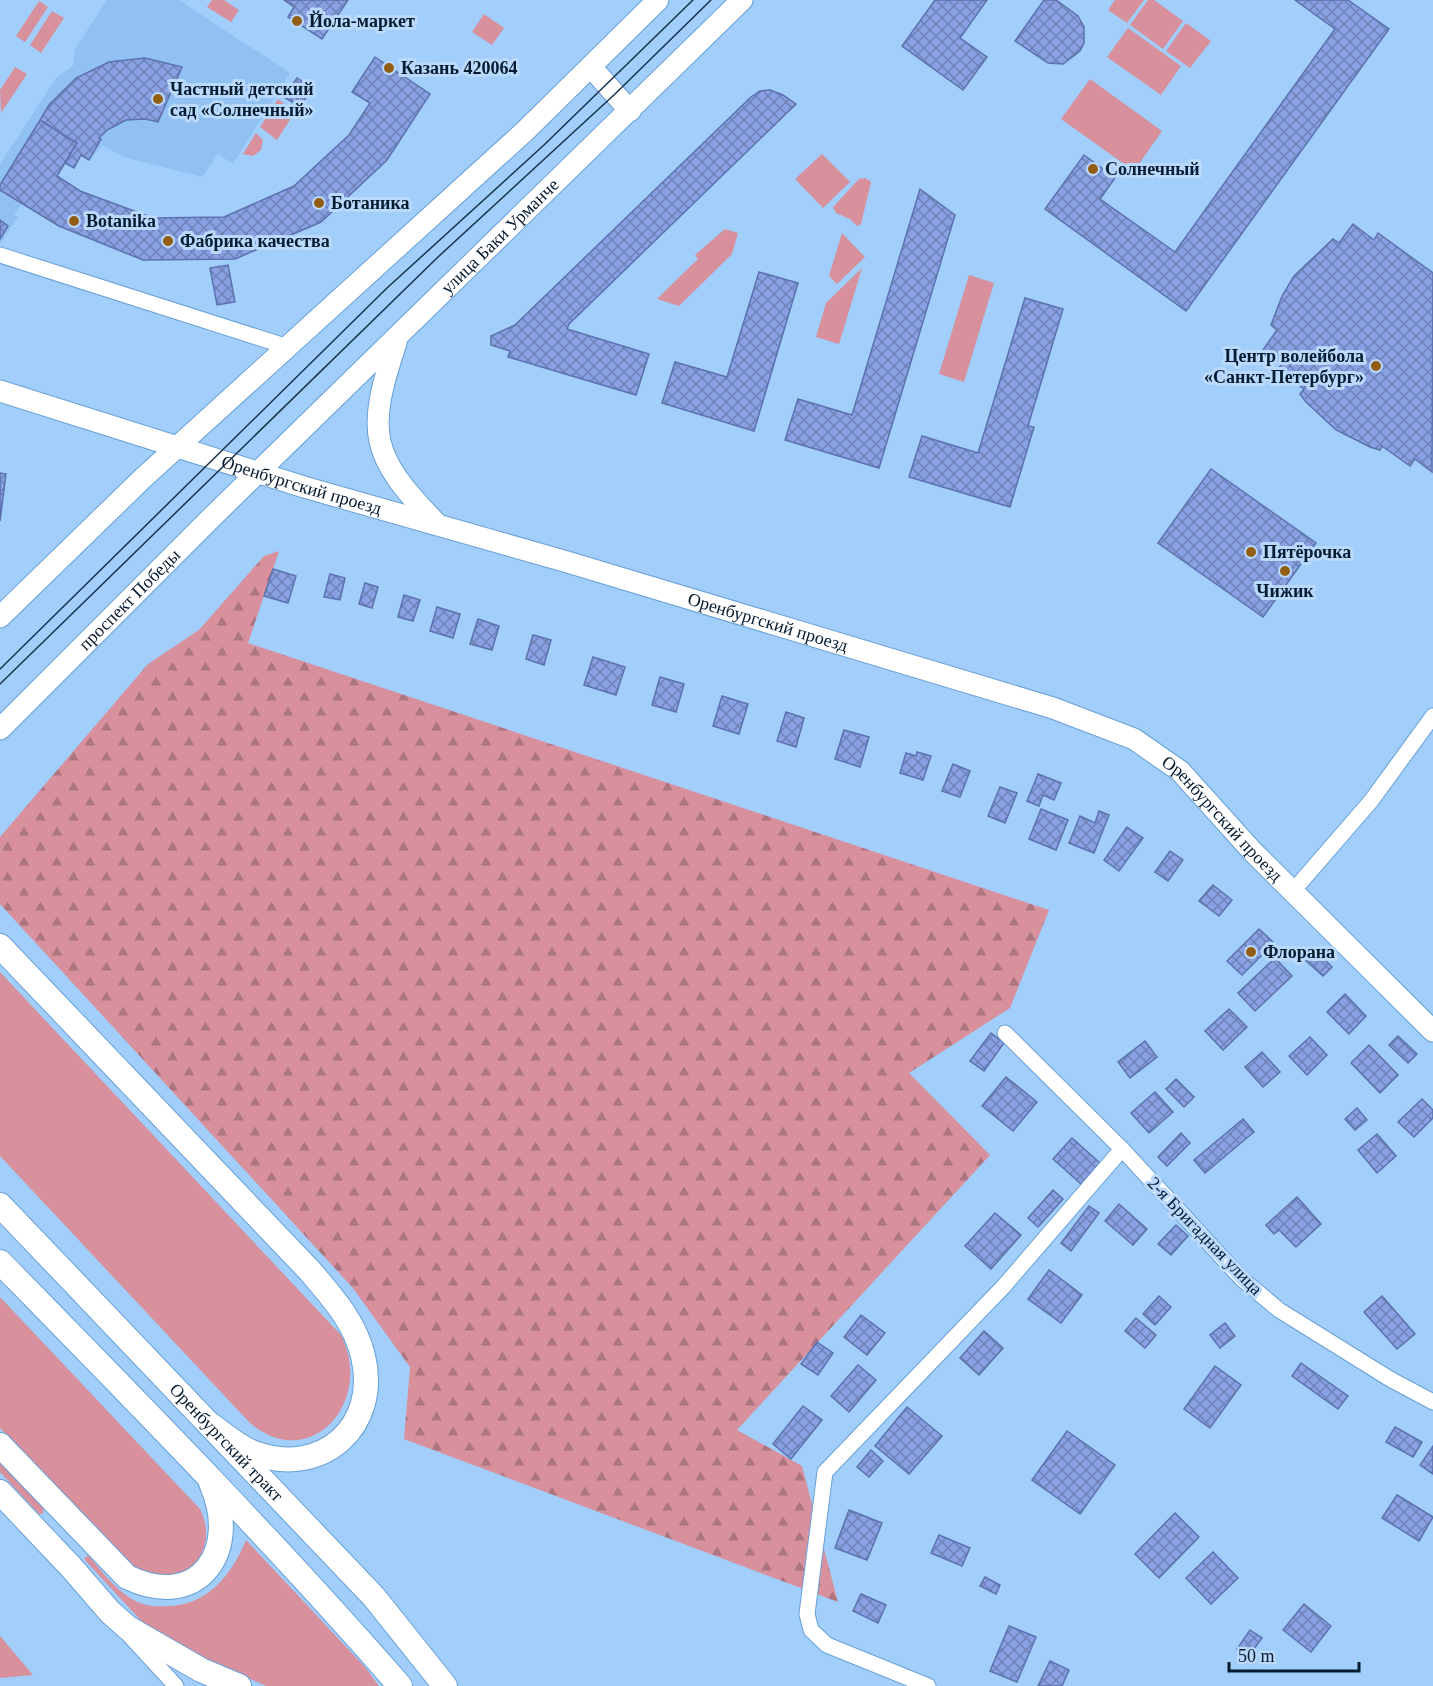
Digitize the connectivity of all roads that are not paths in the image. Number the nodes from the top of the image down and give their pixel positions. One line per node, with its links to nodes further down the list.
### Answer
1 (658, 0): 3 (main road)
2 (742, 0): 4 (main road, улица Баки Урманче)
3 (591, 68): 4 (main road); 7 (main road)
4 (630, 111): 6 (main road, улица Баки Урманче)
5 (0, 255): 7 (street)
6 (398, 337): 10 (main road, улица Баки Урманче); 11 (main road)
7 (288, 346): 9 (main road)
8 (0, 391): 9 (main road, Оренбургский проезд)
9 (178, 446): 10 (main road, Оренбургский проезд); 12 (main road)
10 (260, 473): 11 (main road, Оренбургский проезд); 14 (main road, проспект Победы)
11 (439, 526): 15 (main road, Оренбургский проезд)
12 (0, 617)
13 (1433, 716): 15 (street)
14 (0, 729)
15 (1293, 891): 17 (main road, Оренбургский проезд)
16 (0, 946): 23 (main road)
17 (1433, 1031)
18 (1005, 1033): 19 (street, 2-я Бригадная улица)
19 (1122, 1149): 22 (street, 2-я Бригадная улица); 32 (street)
20 (0, 1205): 23 (main road, Оренбургский тракт)
21 (0, 1262): 25 (main road, Оренбургский тракт)
22 (1433, 1402)
23 (211, 1425): 31 (main road, Оренбургский тракт)
24 (0, 1445): 25 (main road)
25 (206, 1473): 30 (main road, Оренбургский тракт)
26 (0, 1492): 27 (main road)
27 (110, 1612): 28 (street); 29 (main road)
28 (176, 1686)
29 (239, 1686)
30 (400, 1686)
31 (445, 1686)
32 (928, 1686)

